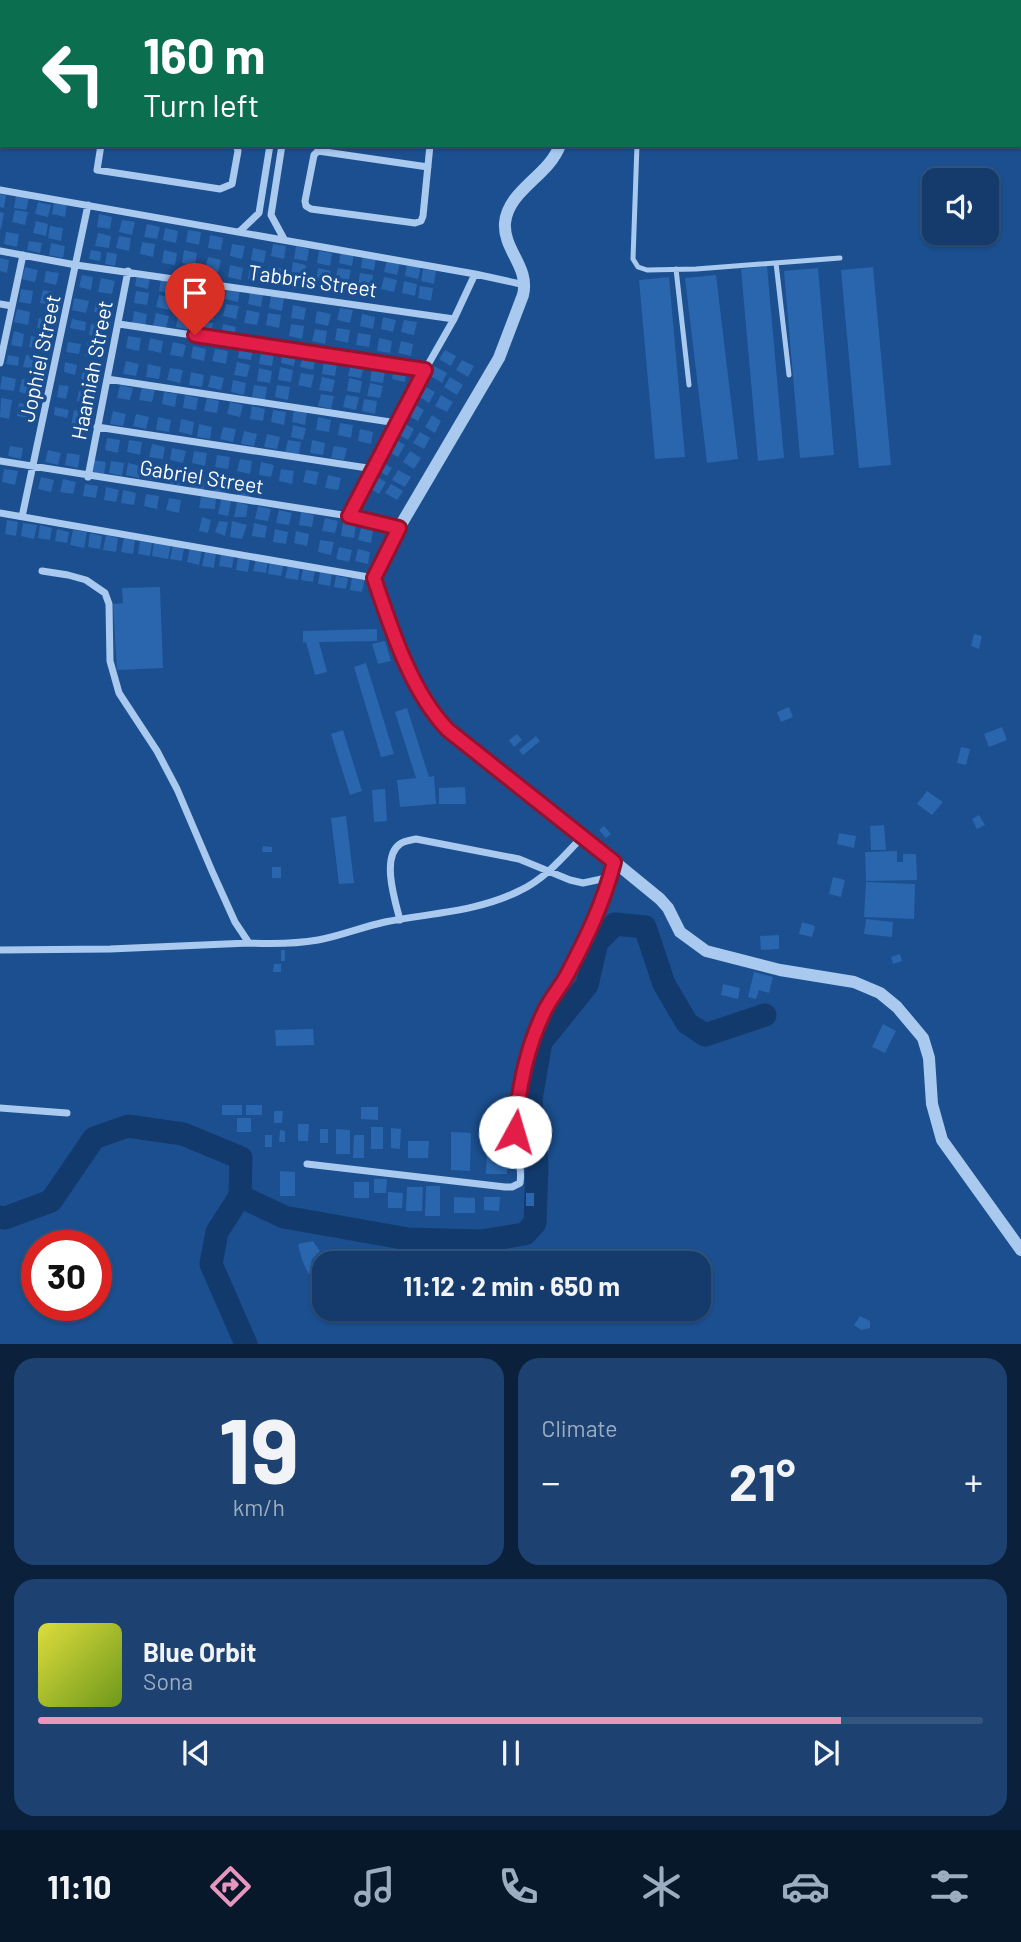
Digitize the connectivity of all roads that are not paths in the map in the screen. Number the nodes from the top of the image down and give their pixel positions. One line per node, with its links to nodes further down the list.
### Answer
1 (101, 147): 2 (street)
2 (237, 147)
3 (270, 147): 11 (street)
4 (282, 147): 12 (street)
5 (430, 147): 8 (street)
6 (558, 147): 23 (street)
7 (637, 147): 20 (lane)
8 (428, 167): 8 (street)
9 (0, 190): 10 (street)
10 (88, 205): 13 (street); 19 (street, Jophiel Street)
11 (259, 213): 12 (street); 13 (street)
12 (271, 215): 14 (street)
13 (239, 232): 14 (street)
14 (284, 239): 22 (street)
15 (0, 251): 16 (street, Tabbris Street)
16 (23, 255): 19 (street, Tabbris Street); 25 (street)
17 (840, 258): 18 (lane)
18 (776, 263): 20 (lane); 31 (lane)
19 (76, 265): 21 (street, Tabbris Street); 37 (street, Jophiel Street)
20 (676, 270): 33 (lane)
21 (128, 271): 26 (street, Tabbris Street); 27 (street, Haamiah Street)
22 (475, 274): 23 (street); 26 (street)
23 (526, 285): 43 (street)
24 (0, 304): 25 (street)
25 (12, 306): 28 (street)
26 (454, 319): 30 (street)
27 (119, 324): 30 (street); 32 (street, Haamiah Street)
28 (1, 353): 29 (street)
29 (0, 363)
30 (425, 370): 34 (street)
31 (789, 375)
32 (107, 379): 34 (street); 35 (street, Haamiah Street)
33 (689, 385)
34 (397, 423): 38 (street)
35 (97, 427): 38 (street); 39 (street, Haamiah Street)
36 (0, 461): 37 (street, Gabriel Street)
37 (34, 467): 39 (street, Gabriel Street); 42 (street, Jophiel Street)
38 (374, 469): 41 (street)
39 (88, 477): 41 (street, Gabriel Street)
40 (0, 513): 42 (street)
41 (349, 516): 43 (street, Gabriel Street)
42 (22, 517): 45 (street)
43 (399, 528): 45 (street)
44 (42, 571): 51 (street)
45 (374, 578): 46 (street)
46 (583, 836): 47 (street); 48 (street)
47 (614, 862): 49 (street); 56 (street)
48 (550, 870): 49 (street); 50 (street); 50 (street)
49 (611, 877): 55 (street)
50 (400, 920): 51 (street)
51 (249, 943): 52 (street)
52 (0, 950)
53 (0, 1108): 54 (street)
54 (67, 1112)
55 (307, 1164)
56 (1021, 1250)

